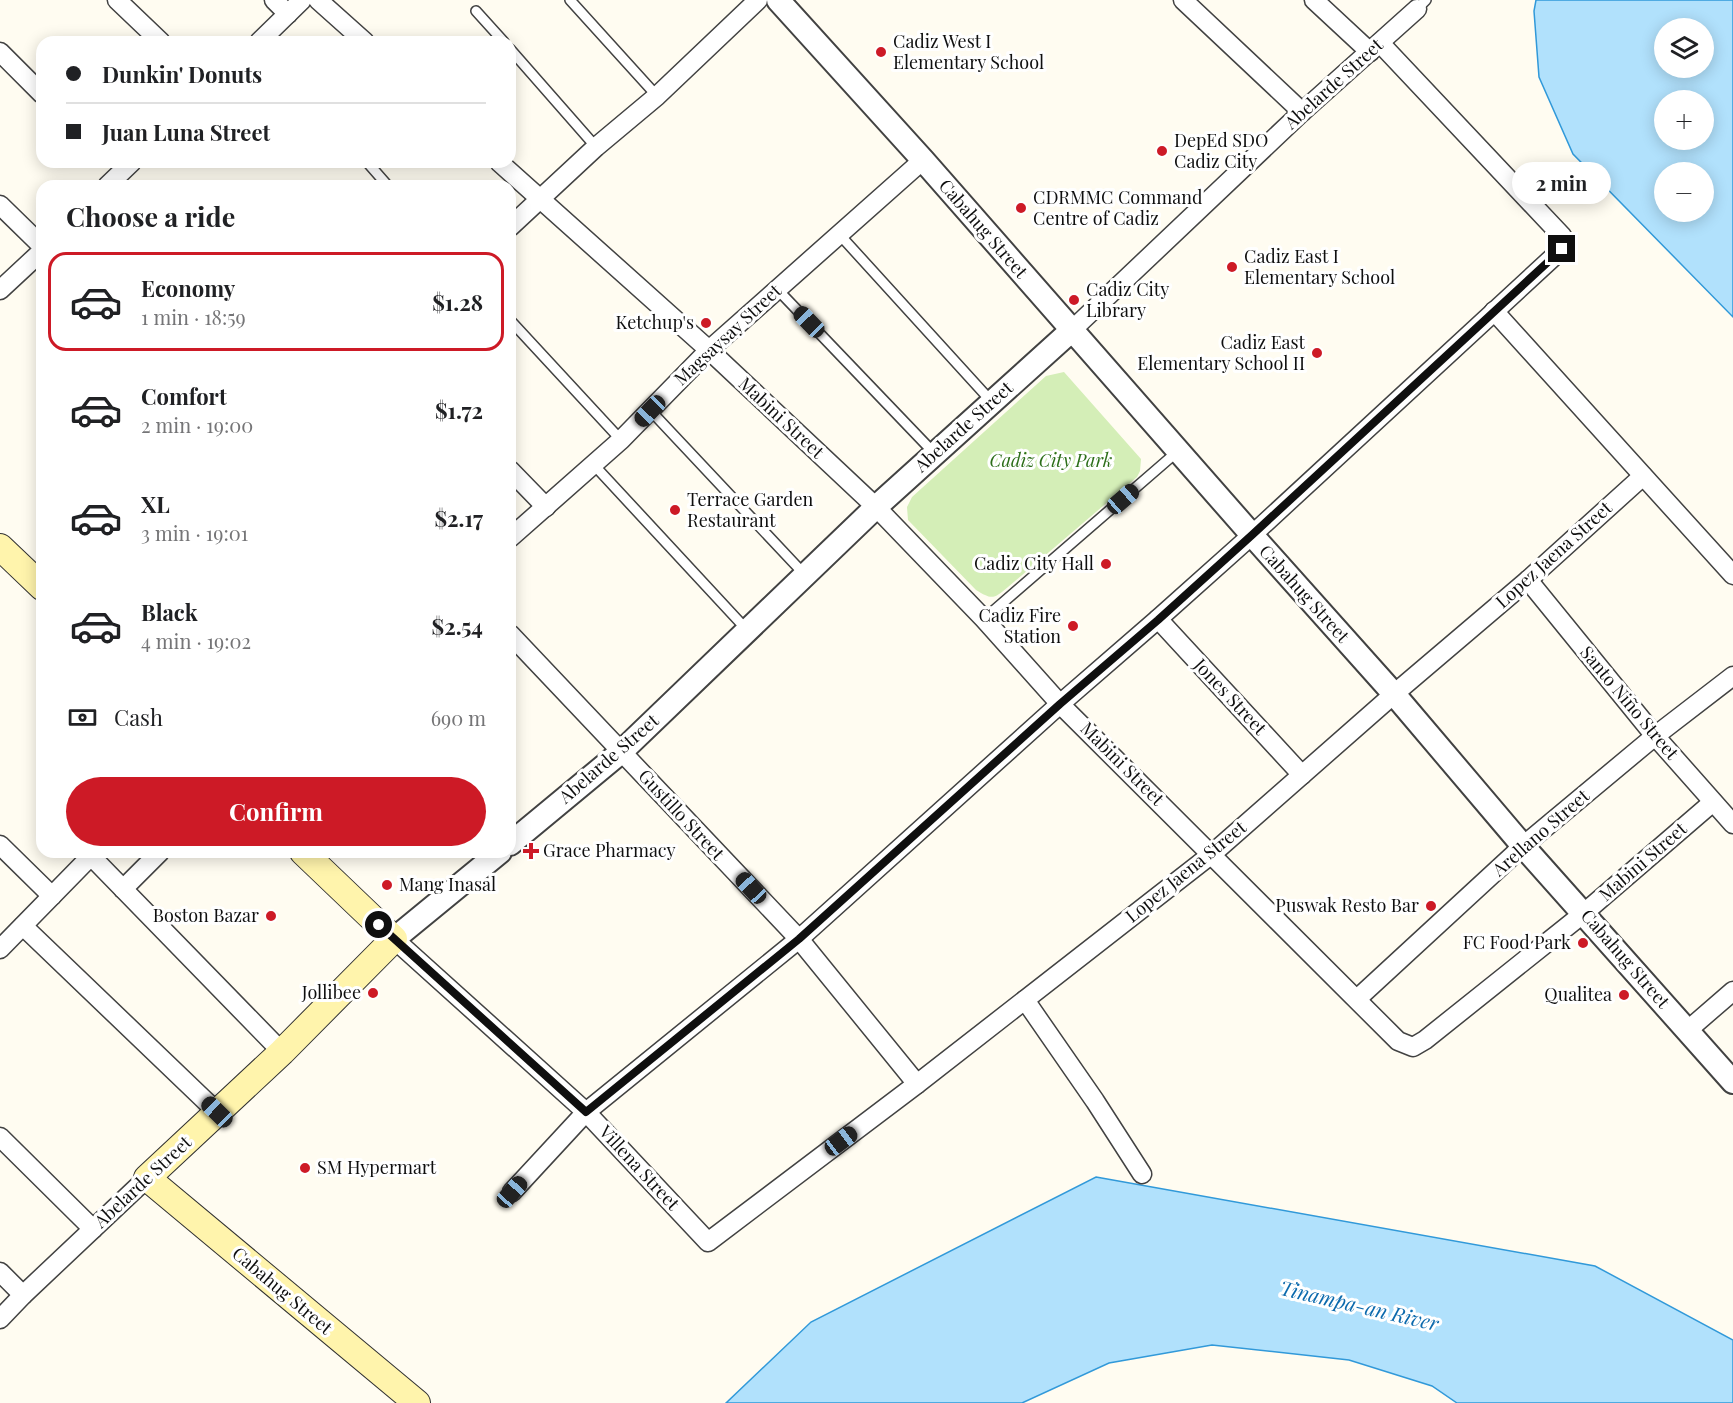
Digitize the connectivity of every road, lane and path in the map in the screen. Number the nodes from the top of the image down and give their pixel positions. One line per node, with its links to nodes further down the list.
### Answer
1 (117, 0): 13 (street)
2 (274, 0): 12 (street)
3 (303, 0): 12 (street)
4 (318, 0): 15 (street)
5 (570, 0): 21 (lane)
6 (758, 0): 21 (street)
7 (778, 0): 24 (street, Cabahug Street)
8 (1183, 0): 22 (street)
9 (1314, 0): 17 (street)
10 (1422, 4): 17 (street, Abelarde Street)
11 (476, 11): 16 (lane)
12 (288, 14): 14 (street)
13 (155, 36)
14 (265, 36)
15 (358, 36)
16 (499, 36)
17 (1375, 47): 22 (street, Abelarde Street); 36 (street)
18 (0, 52): 20 (street)
19 (516, 56): 23 (lane)
20 (36, 88)
21 (657, 96): 23 (street)
22 (1302, 112): 38 (street, Abelarde Street)
23 (596, 147): 28 (street)
24 (923, 160): 31 (street, Magsaysay Street); 38 (street, Cabahug Street)
25 (372, 168): 27 (lane)
26 (506, 168): 28 (street, Mabini Street)
27 (383, 180)
28 (541, 199): 30 (street); 39 (street, Mabini Street)
29 (0, 205): 32 (street)
30 (516, 222)
31 (839, 234): 34 (street, Magsaysay Street); 40 (lane)
32 (36, 252)
33 (36, 259): 35 (street)
34 (777, 289): 39 (street, Magsaysay Street); 44 (lane)
35 (0, 290)
36 (1494, 311): 47 (street); 51 (street)
37 (516, 327): 42 (lane)
38 (1072, 330): 40 (street, Abelarde Street); 43 (street, Cabahug Street)
39 (709, 350): 41 (street, Magsaysay Street); 49 (street, Mabini Street)
40 (992, 402): 44 (street, Abelarde Street)
41 (650, 411): 42 (street, Magsaysay Street); 53 (lane)
42 (621, 441): 45 (street, Magsaysay Street)
43 (1178, 451): 51 (street, Cabahug Street); 57 (lane)
44 (935, 454): 49 (street, Abelarde Street)
45 (594, 465): 48 (street, Magsaysay Street); 59 (lane)
46 (516, 476): 48 (street)
47 (1642, 476): 54 (street); 55 (street, Lopez Jaena Street)
48 (546, 507): 50 (street, Magsaysay Street)
49 (876, 507): 53 (street, Abelarde Street); 57 (street, Mabini Street)
50 (516, 533)
51 (1252, 535): 58 (street); 62 (street, Cabahug Street)
52 (0, 547): 56 (main road)
53 (805, 575): 59 (street, Abelarde Street)
54 (1733, 575)
55 (1528, 580): 62 (street, Lopez Jaena Street); 64 (street, Santo Niño Street)
56 (36, 581)
57 (984, 619): 63 (street, Mabini Street)
58 (1158, 620): 63 (street); 66 (street, Jones Street)
59 (747, 631): 65 (street, Abelarde Street)
60 (516, 640): 65 (street, Gustillo Street)
61 (1733, 676): 64 (street, Arellano Street)
62 (1394, 694): 66 (street, Lopez Jaena Street); 71 (street, Cabahug Street)
63 (1060, 704): 72 (street, Mabini Street); 83 (street)
64 (1655, 736): 67 (street, Santo Niño Street); 71 (street, Arellano Street)
65 (621, 752): 69 (street, Abelarde Street); 83 (street, Gustillo Street)
66 (1302, 775): 72 (street, Lopez Jaena Street)
67 (1713, 802): 68 (street, Santo Niño Street); 80 (street, Mabini Street)
68 (1733, 824)
69 (516, 839)
70 (0, 844): 79 (street)
71 (1524, 846): 80 (street, Cabahug Street); 86 (street, Arellano Street)
72 (1212, 854): 86 (street, Mabini Street); 87 (street, Lopez Jaena Street)
73 (89, 858): 79 (street)
74 (93, 858): 78 (street)
75 (154, 858): 78 (street)
76 (309, 858): 82 (main road, Villena Street)
77 (493, 858): 82 (street, Abelarde Street)
78 (123, 889): 89 (street)
79 (52, 896): 81 (street)
80 (1584, 913): 86 (street, Mabini Street); 88 (street, Cabahug Street)
81 (22, 926): 84 (street); 92 (street)
82 (394, 939): 89 (main road, Abelarde Street); 93 (street, Villena Street)
83 (799, 939): 91 (street, Gustillo Street); 93 (street)
84 (0, 949)
85 (1733, 991): 88 (street)
86 (1357, 999)
87 (1025, 1000): 91 (street, Lopez Jaena Street); 95 (street)
88 (1688, 1030): 90 (street, Cabahug Street)
89 (282, 1052): 92 (main road, Abelarde Street)
90 (1733, 1082)
91 (917, 1084): 99 (street, Lopez Jaena Street)
92 (217, 1112): 96 (main road, Abelarde Street)
93 (586, 1112): 97 (street); 99 (street, Villena Street)
94 (0, 1137): 98 (street)
95 (1142, 1174)
96 (147, 1178): 98 (street, Abelarde Street); 103 (main road, Cabahug Street)
97 (512, 1192)
98 (93, 1229): 101 (street, Abelarde Street)
99 (708, 1242)
100 (0, 1272): 101 (street)
101 (23, 1295): 102 (street, Abelarde Street)
102 (0, 1319)
103 (417, 1403)

